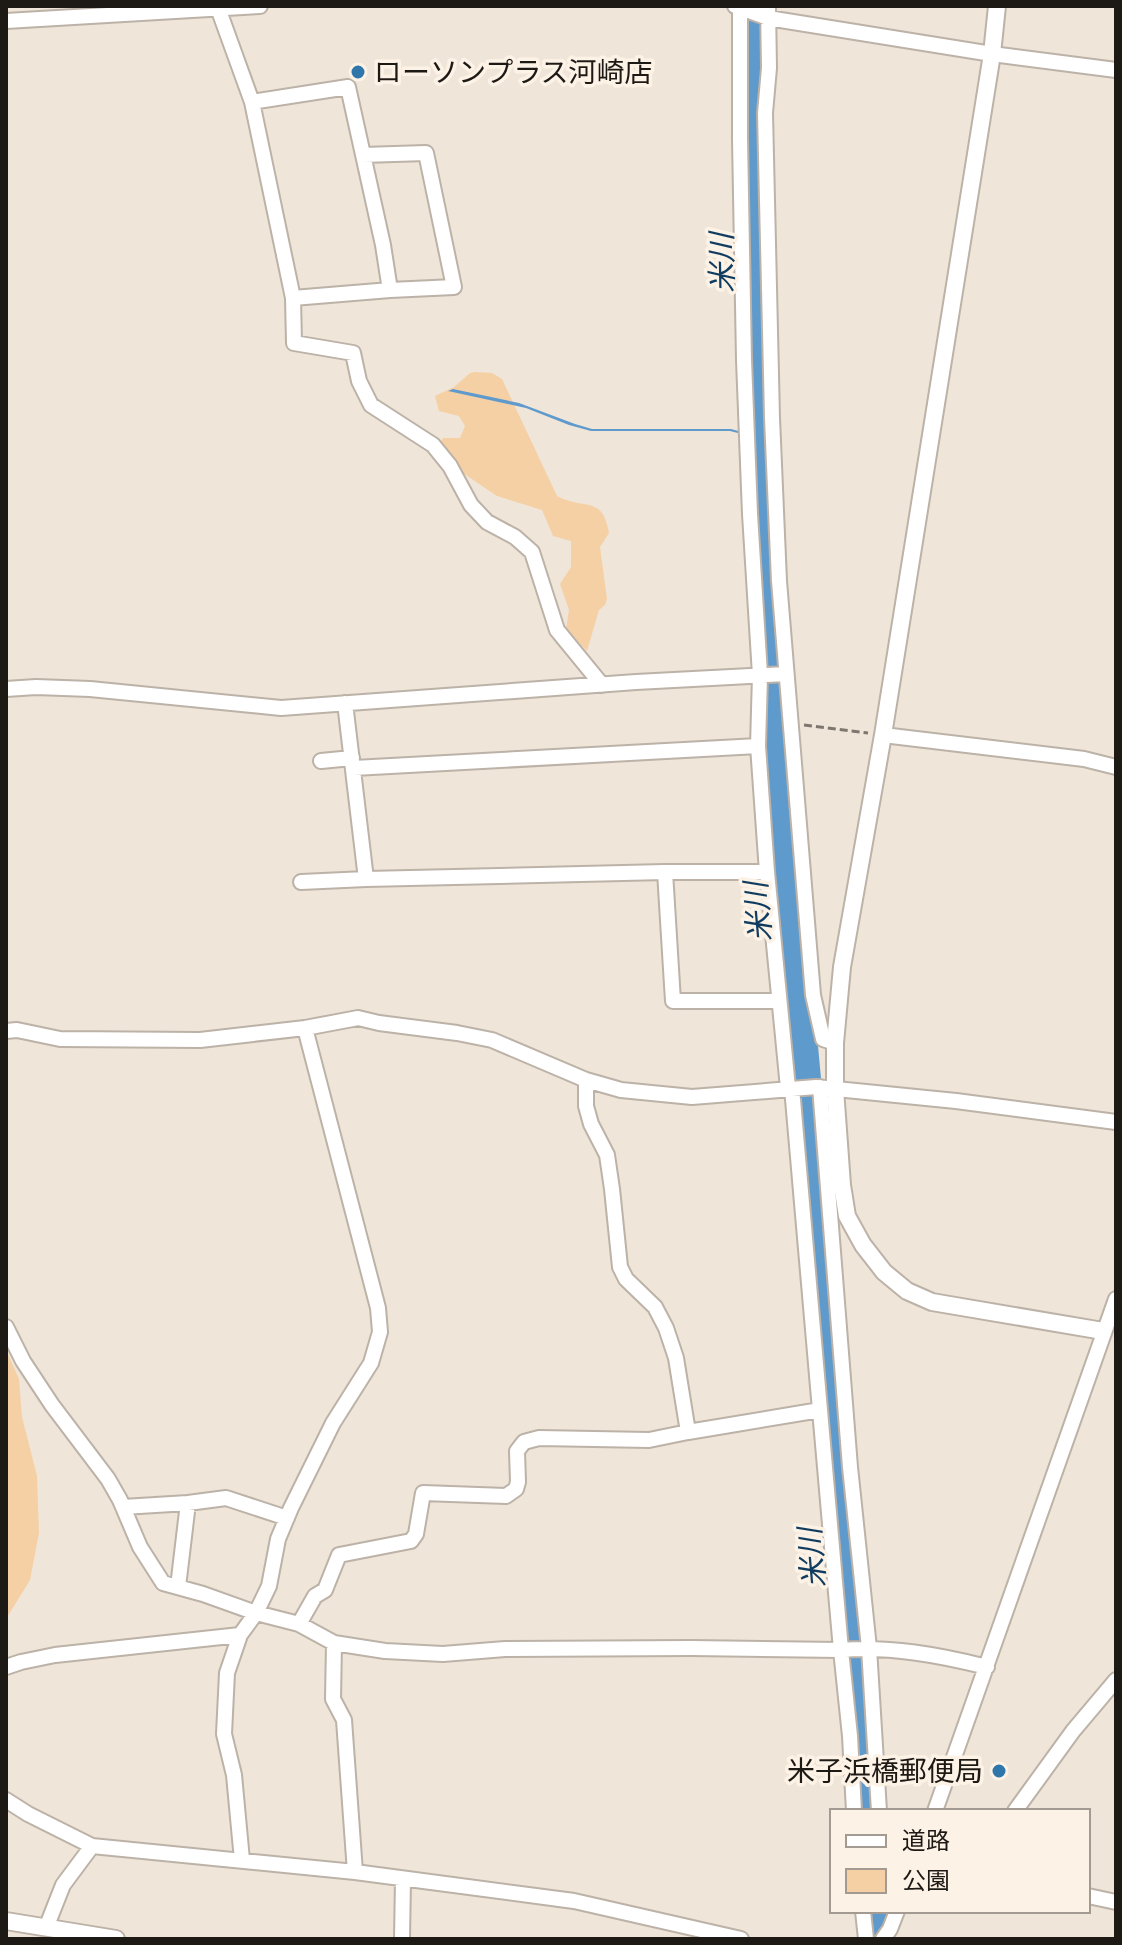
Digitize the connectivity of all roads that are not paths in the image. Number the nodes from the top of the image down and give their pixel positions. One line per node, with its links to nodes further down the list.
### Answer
1 (260, 6): 4 (street)
2 (997, 6): 8 (street)
3 (740, 7): 6 (street); 15 (street)
4 (218, 8): 5 (street); 10 (street)
5 (112, 10): 7 (street)
6 (766, 13): 8 (street); 14 (street)
7 (6, 21)
8 (992, 54): 9 (street); 19 (street)
9 (1116, 70)
10 (252, 102): 11 (street); 13 (street)
11 (363, 155): 12 (street); 12 (street)
12 (390, 290): 13 (street)
13 (293, 298): 16 (street)
14 (786, 674): 15 (street); 31 (street)
15 (760, 675): 16 (street); 20 (street)
16 (602, 685): 18 (street)
17 (6, 689): 18 (street)
18 (345, 703): 22 (street)
19 (883, 735): 23 (street); 31 (street)
20 (758, 746): 22 (street); 25 (street)
21 (321, 761): 22 (street)
22 (353, 763): 26 (street)
23 (1116, 767)
24 (665, 872): 25 (street); 26 (street); 28 (street)
25 (767, 872): 28 (street)
26 (366, 879): 27 (street)
27 (301, 882)
28 (779, 1001): 33 (street)
29 (305, 1028): 30 (street); 32 (street); 43 (street)
30 (6, 1031)
31 (835, 1043): 34 (street)
32 (586, 1080): 33 (street); 40 (street)
33 (792, 1088): 34 (street); 39 (street)
34 (824, 1088): 35 (street); 38 (street); 49 (street)
35 (1116, 1122)
36 (1116, 1299): 38 (street)
37 (6, 1327): 42 (street)
38 (1107, 1336): 52 (street)
39 (820, 1410): 40 (street); 50 (street)
40 (688, 1432): 46 (street)
41 (188, 1503): 42 (street); 43 (street); 44 (street)
42 (123, 1507): 44 (street)
43 (287, 1518): 45 (street)
44 (178, 1587): 45 (street)
45 (256, 1613): 46 (street); 47 (street)
46 (299, 1624): 48 (street)
47 (240, 1635): 51 (street); 60 (street)
48 (334, 1643): 50 (street); 61 (street)
49 (867, 1648): 50 (street); 52 (street); 56 (street)
50 (843, 1650): 55 (street)
51 (6, 1667)
52 (987, 1667): 57 (street)
53 (1116, 1680): 58 (street)
54 (6, 1800): 59 (street)
55 (854, 1809)
56 (879, 1809)
57 (936, 1809)
58 (1016, 1809)
59 (92, 1846): 60 (street); 69 (street)
60 (242, 1860): 61 (street)
61 (355, 1872): 62 (street)
62 (403, 1879): 72 (street); 73 (street)
63 (1090, 1896): 64 (street)
64 (1116, 1902)
65 (863, 1913): 74 (street)
66 (887, 1913): 70 (street)
67 (896, 1913): 70 (street)
68 (6, 1921): 69 (street)
69 (37, 1931): 71 (street)
70 (888, 1935)
71 (116, 1939)
72 (402, 1939)
73 (741, 1939)
74 (866, 1939)

